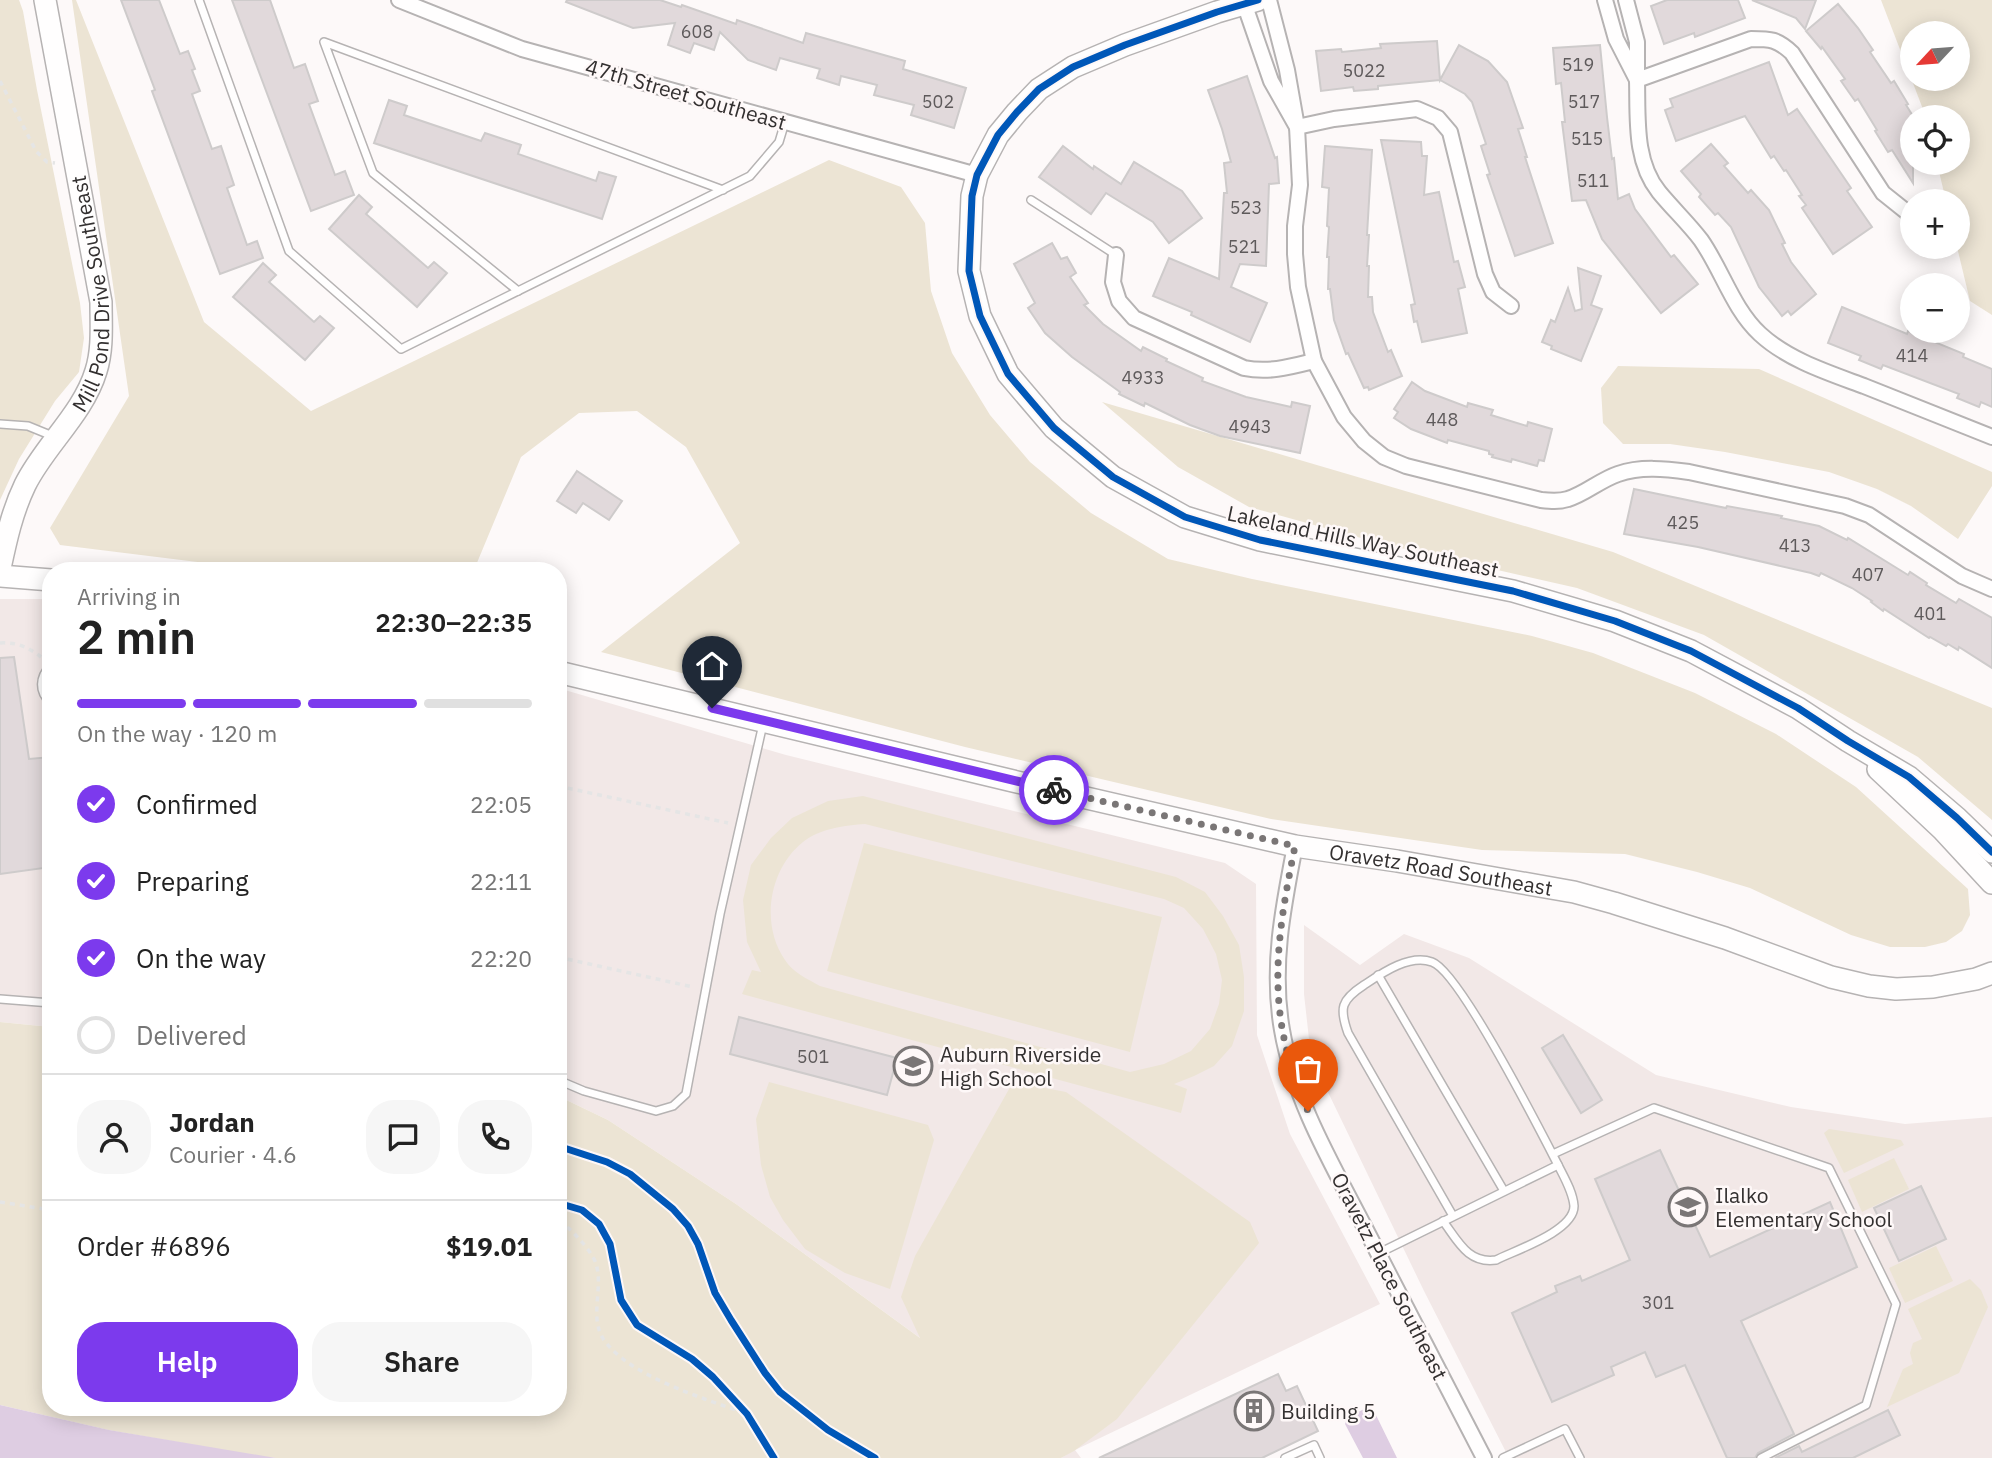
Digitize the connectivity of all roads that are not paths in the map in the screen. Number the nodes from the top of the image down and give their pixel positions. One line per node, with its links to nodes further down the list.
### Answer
1 (45, 0): 21 (street, Mill Pond Drive Southeast)
2 (200, 0): 16 (lane)
3 (400, 0): 9 (street, 47th Street Southeast)
4 (1269, 0): 10 (street)
5 (1605, 0): 8 (street)
6 (1626, 0): 8 (street)
7 (1251, 2): 10 (street); 11 (street, Lakeland Hills Way Southeast)
8 (1637, 80): 14 (street); 20 (street)
9 (785, 122): 11 (street, 47th Street Southeast); 12 (lane)
10 (1297, 127): 17 (street); 18 (street)
11 (977, 175): 28 (street, Lakeland Hills Way Southeast)
12 (723, 190): 16 (lane); 16 (lane)
13 (1031, 200): 15 (lane)
14 (1900, 207)
15 (1116, 255): 18 (street)
16 (518, 291)
17 (1511, 306)
18 (1314, 361): 25 (street)
19 (0, 424): 21 (lane)
20 (1992, 437)
21 (55, 438): 22 (street, Mill Pond Drive Southeast)
22 (0, 568)
23 (0, 576): 24 (street)
24 (42, 579)
25 (1992, 589)
26 (567, 674): 27 (street, Oravetz Road Southeast)
27 (764, 720): 29 (street, Oravetz Road Southeast); 38 (lane)
28 (1848, 741): 30 (street, Lakeland Hills Way Southeast); 31 (street, Lakeland Hills Way Southeast)
29 (1295, 846): 34 (street, Oravetz Road Southeast); 44 (street, Oravetz Place Southeast)
30 (1992, 852)
31 (1992, 883)
32 (1992, 973): 34 (street, Oravetz Road Southeast)
33 (1378, 975): 39 (lane); 41 (lane); 42 (lane)
34 (1896, 989): 35 (street)
35 (1992, 990)
36 (0, 999): 37 (lane)
37 (42, 1002)
38 (567, 1084)
39 (1553, 1154): 40 (lane); 50 (lane)
40 (1558, 1165): 41 (lane); 43 (lane)
41 (1504, 1191): 42 (lane)
42 (1453, 1216): 43 (lane)
43 (1443, 1221): 44 (lane)
44 (1378, 1253): 47 (street, Oravetz Place Southeast)
45 (1285, 1458): 46 (lane)
46 (1320, 1458)
47 (1484, 1458)
48 (1503, 1458): 49 (lane)
49 (1580, 1458)
50 (1761, 1458)

